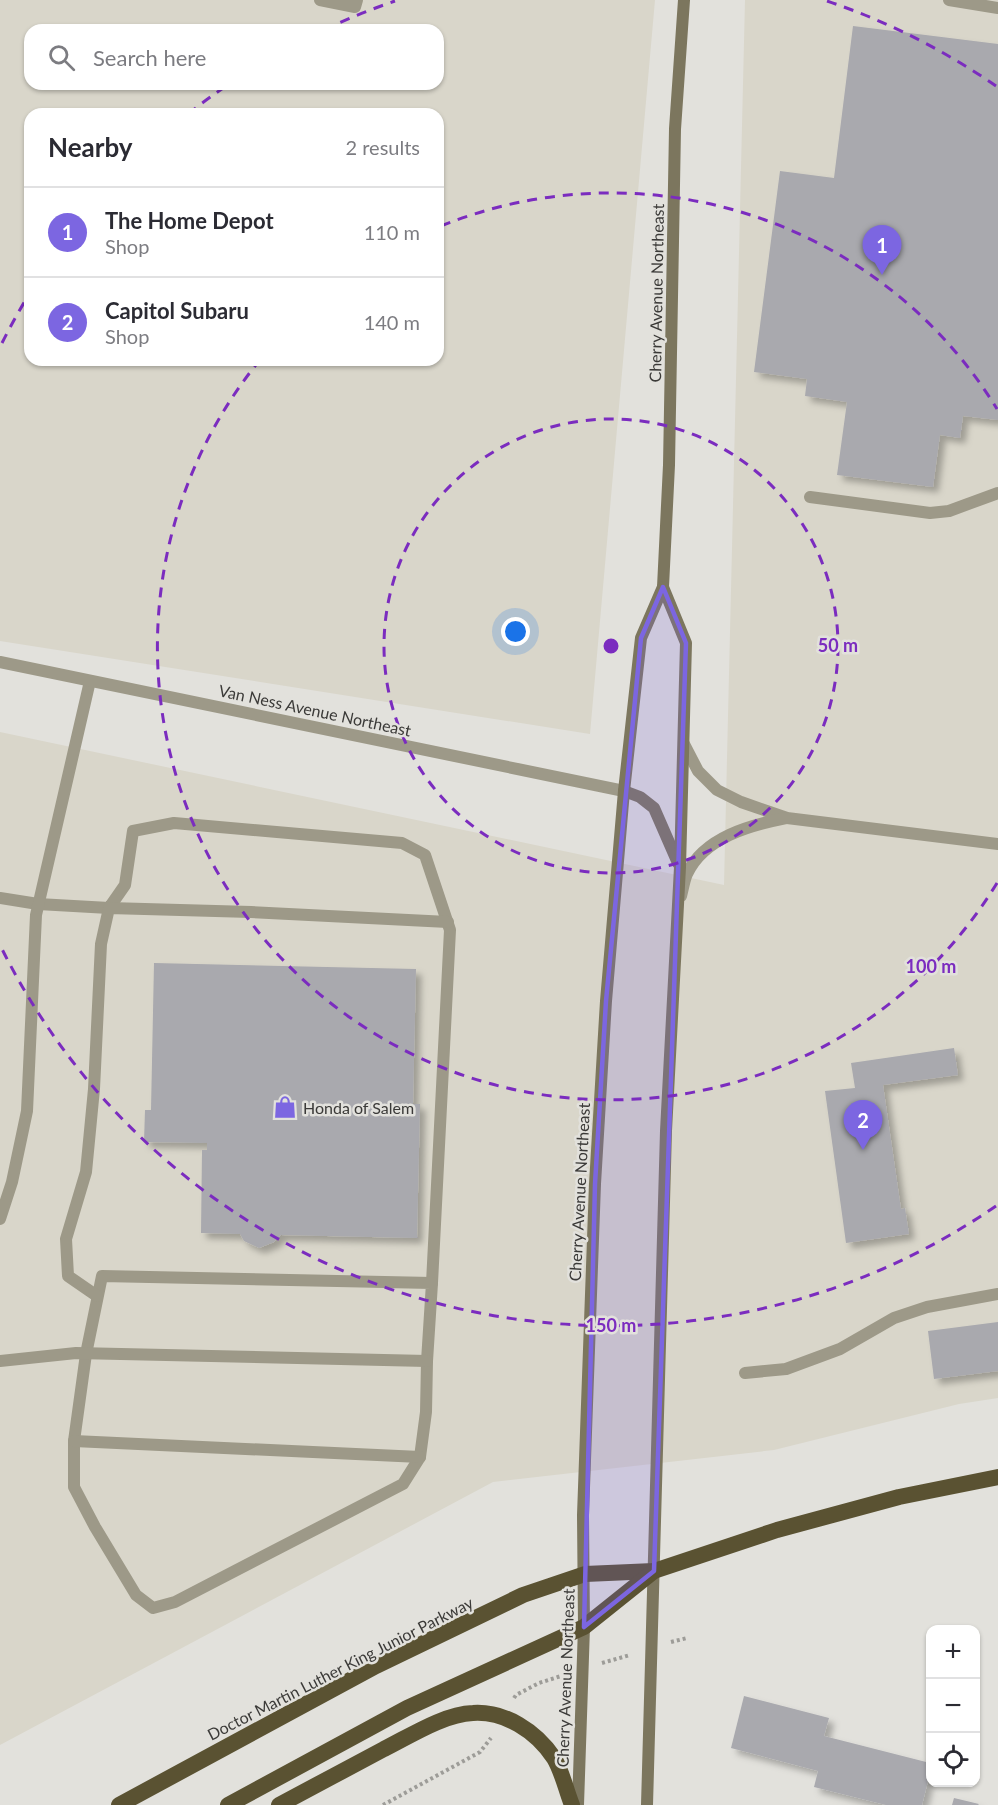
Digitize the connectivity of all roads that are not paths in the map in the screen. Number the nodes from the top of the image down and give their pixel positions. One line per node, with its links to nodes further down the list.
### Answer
1 (320, 0): 2 (street)
2 (357, 0)
3 (684, 0): 8 (main road, Cherry Avenue Northeast)
4 (949, 0): 5 (street)
5 (998, 8)
6 (998, 493): 7 (street)
7 (810, 497)
8 (663, 587): 11 (main road, Cherry Avenue Northeast); 12 (main road, Cherry Avenue Northeast)
9 (0, 662): 10 (street, Van Ness Avenue Northeast)
10 (90, 681): 12 (street, Van Ness Avenue Northeast); 17 (street)
11 (684, 744): 13 (street); 15 (main road, Cherry Avenue Northeast)
12 (624, 791): 15 (main road); 33 (main road, Cherry Avenue Northeast)
13 (787, 818): 14 (street); 18 (street)
14 (998, 844)
15 (680, 867): 18 (main road, Cherry Avenue Northeast)
16 (0, 898): 17 (street)
17 (38, 904): 19 (street); 21 (street)
18 (678, 906): 32 (main road, Cherry Avenue Northeast)
19 (109, 908): 20 (street); 20 (street); 24 (street)
20 (448, 922): 22 (street)
21 (0, 1219)
22 (432, 1283): 24 (street); 27 (street)
23 (998, 1294): 28 (street)
24 (97, 1296): 25 (street)
25 (86, 1354): 26 (street); 27 (street); 29 (street)
26 (0, 1361)
27 (427, 1361): 30 (street)
28 (745, 1373)
29 (74, 1441): 30 (street); 30 (street)
30 (420, 1457)
31 (998, 1477): 32 (highway, Doctor Martin Luther King Junior Parkway)
32 (654, 1571): 33 (highway, Doctor Martin Luther King Junior Parkway); 34 (highway, Doctor Martin Luther King Junior Parkway); 40 (main road, Cherry Avenue Northeast)
33 (585, 1574): 34 (main road, Cherry Avenue Northeast); 35 (highway, Doctor Martin Luther King Junior Parkway)
34 (584, 1628): 36 (highway, Doctor Martin Luther King Junior Parkway); 39 (main road, Cherry Avenue Northeast)
35 (119, 1805)
36 (228, 1805)
37 (279, 1805): 38 (highway)
38 (572, 1805)
39 (578, 1805)
40 (647, 1805)

